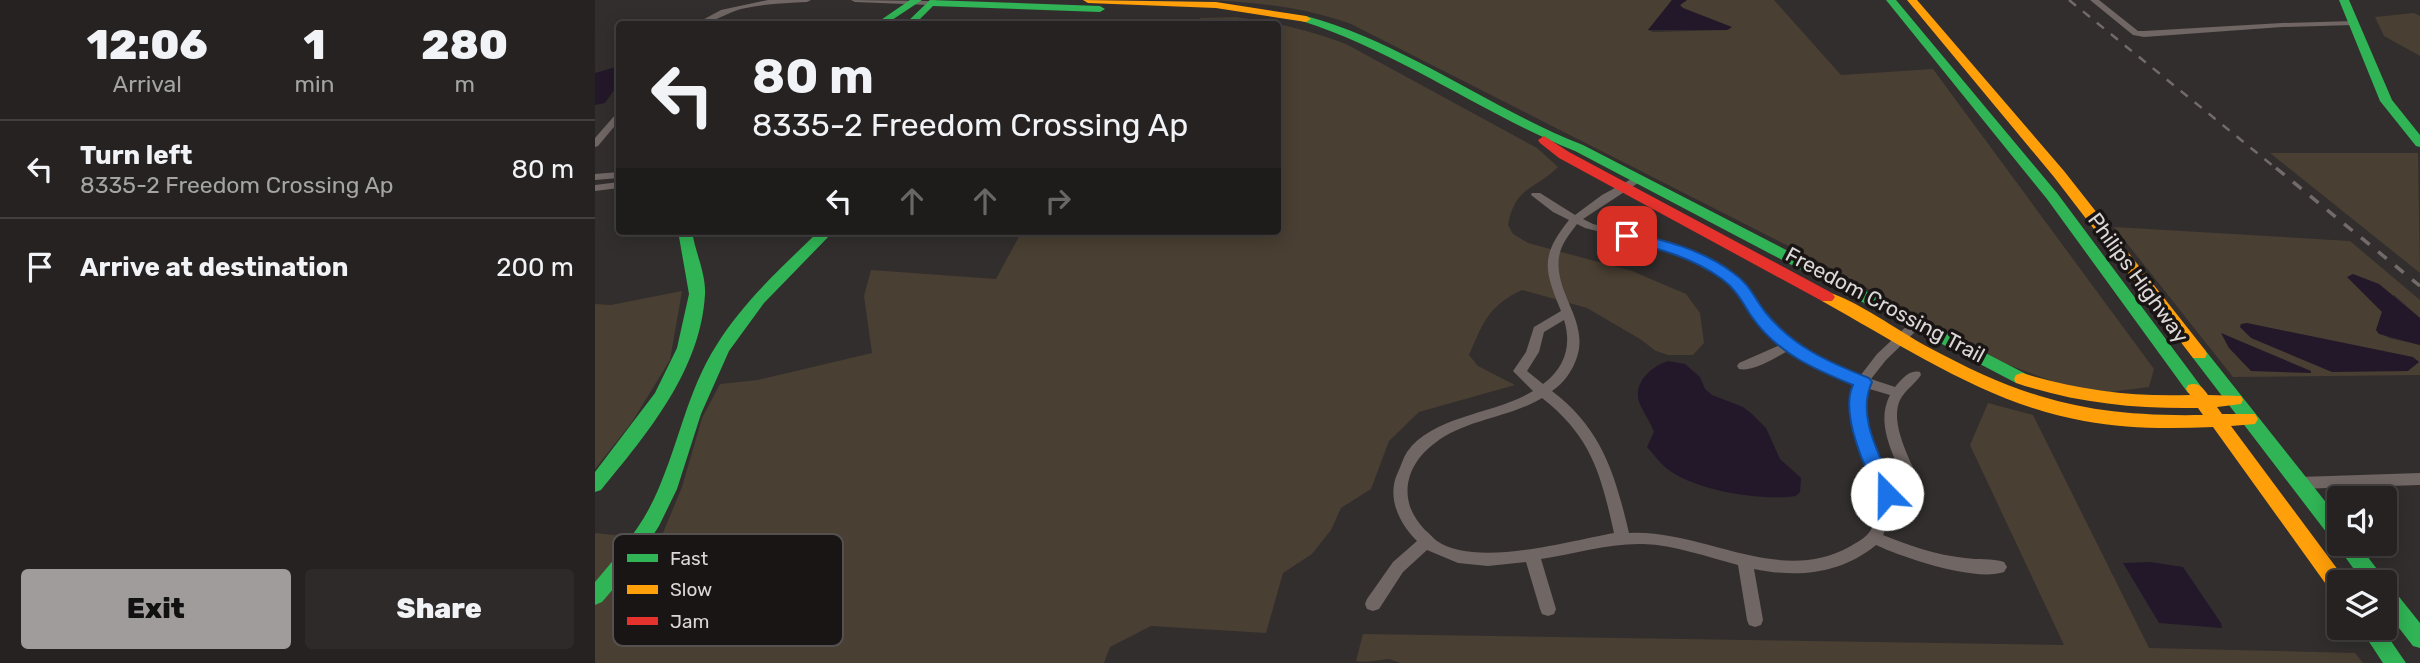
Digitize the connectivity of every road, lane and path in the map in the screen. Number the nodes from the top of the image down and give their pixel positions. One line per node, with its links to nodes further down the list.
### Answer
1 (807, 0): 10 (street)
2 (855, 0): 8 (street, Freedom Crossing Trail)
3 (1088, 0): 9 (street, Freedom Crossing Trail)
4 (1891, 0): 15 (street, Philips Highway)
5 (1912, 0): 14 (street, Philips Highway)
6 (2094, 0): 13 (street)
7 (2344, 0): 13 (street)
8 (924, 1): 9 (street, Freedom Crossing Trail); 11 (street); 12 (street)
9 (1249, 10): 21 (street, Freedom Crossing Trail)
10 (705, 21)
11 (886, 21)
12 (912, 21)
13 (2353, 23): 17 (street)
14 (1957, 51): 15 (street); 29 (street, Philips Highway)
15 (1936, 52): 25 (street, Philips Highway)
16 (616, 120): 18 (street)
17 (2420, 143)
18 (595, 144)
19 (616, 174): 20 (street)
20 (595, 177)
21 (1631, 183): 26 (street); 31 (street, Freedom Crossing Trail); 32 (street, Freedom Crossing Trail)
22 (616, 185): 23 (street)
23 (595, 188)
24 (1536, 195): 26 (street)
25 (2052, 196): 29 (street); 41 (street, Philips Highway)
26 (1575, 220): 30 (street); 33 (street)
27 (686, 235): 47 (street)
28 (823, 235): 50 (street)
29 (2105, 235): 40 (street, Philips Highway)
30 (1568, 312): 37 (street); 37 (street)
31 (1915, 325): 32 (street); 39 (street, Freedom Crossing Trail)
32 (1902, 338): 36 (street); 42 (street, Freedom Crossing Trail)
33 (1788, 346): 34 (street); 36 (street)
34 (1742, 366)
35 (1915, 375): 38 (street)
36 (1863, 382): 38 (street); 48 (street)
37 (1544, 392): 52 (street); 53 (street)
38 (1898, 393): 48 (street)
39 (2074, 396): 41 (street, Freedom Crossing Trail); 42 (street)
40 (2235, 400): 41 (street, Freedom Crossing Trail); 43 (street, Philips Highway)
41 (2202, 402): 44 (street, Philips Highway)
42 (2075, 415): 44 (street, Freedom Crossing Trail)
43 (2249, 419): 44 (street, Freedom Crossing Trail); 46 (street, Philips Highway)
44 (2216, 420): 58 (street, Philips Highway)
45 (2420, 479): 46 (street)
46 (2299, 483): 49 (street, Philips Highway)
47 (595, 485)
48 (1887, 494): 51 (street)
49 (2327, 519)
50 (643, 534)
51 (1875, 537): 56 (street); 57 (street)
52 (1623, 538): 54 (street); 56 (street)
53 (1426, 542): 54 (street); 62 (street)
54 (1532, 555): 63 (street)
55 (2356, 556): 59 (street)
56 (1745, 562): 65 (street)
57 (1999, 567)
58 (2327, 570)
59 (2367, 570)
60 (613, 574): 61 (street)
61 (595, 596)
62 (1373, 604)
63 (1548, 609)
64 (2397, 609): 66 (street)
65 (1755, 620)
66 (2420, 639)
67 (2378, 640): 68 (street)
68 (2395, 663)

